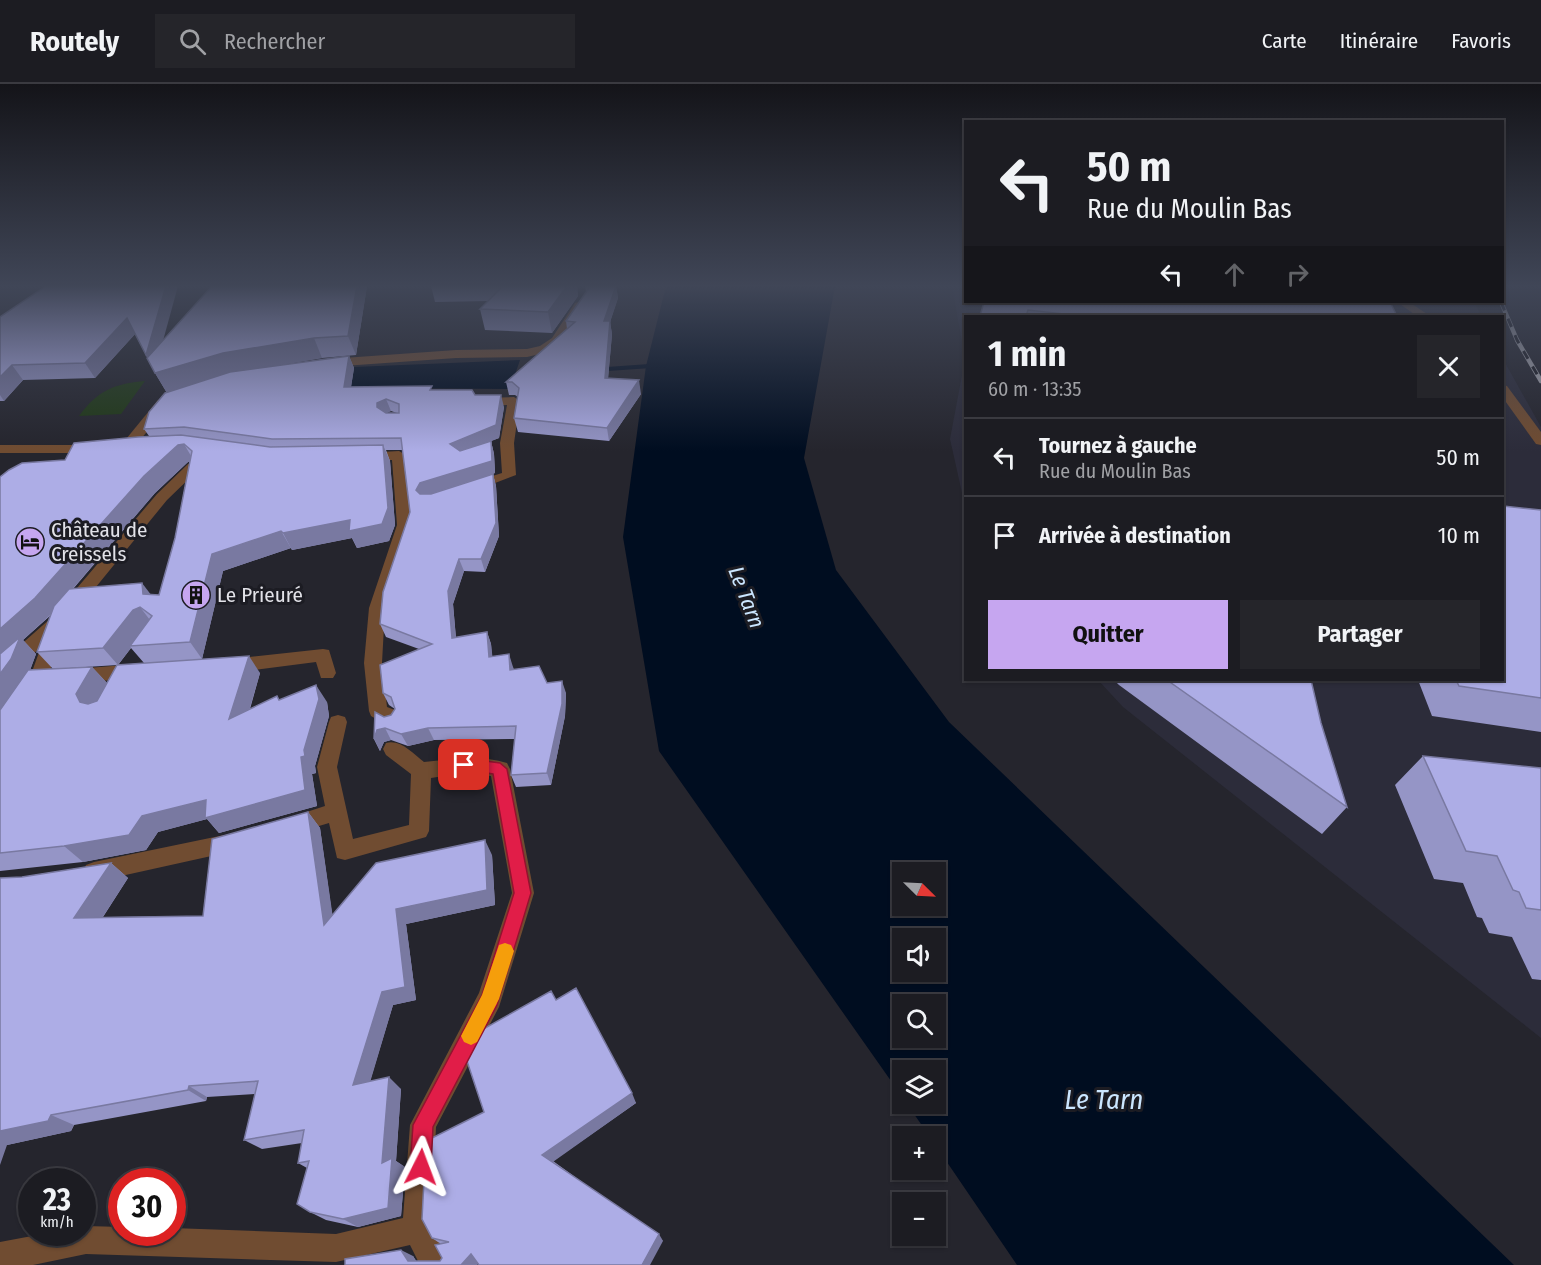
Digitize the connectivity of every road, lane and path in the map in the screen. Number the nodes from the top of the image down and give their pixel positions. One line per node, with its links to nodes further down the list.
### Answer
1 (554, 341): 2 (street)
2 (311, 366)
3 (1504, 389): 6 (street)
4 (177, 396): 8 (street)
5 (483, 402): 11 (street)
6 (1541, 441)
7 (148, 447): 8 (street)
8 (115, 448): 9 (street)
9 (0, 449)
10 (345, 457): 23 (street)
11 (453, 493)
12 (186, 496): 13 (street)
13 (59, 620): 19 (street); 20 (street)
14 (138, 654): 18 (street)
15 (325, 664): 16 (street)
16 (216, 667)
17 (159, 670): 18 (street)
18 (125, 672): 20 (street); 21 (street)
19 (0, 673)
20 (38, 679): 22 (street)
21 (114, 692)
22 (19, 707)
23 (390, 720)
24 (338, 722): 27 (street)
25 (393, 749): 26 (street)
26 (421, 771): 27 (street); 31 (street)
27 (336, 812): 28 (street)
28 (270, 831)
29 (249, 838): 30 (street)
30 (79, 875)
31 (417, 1229): 32 (street); 33 (street)
32 (0, 1257)
33 (436, 1265)

